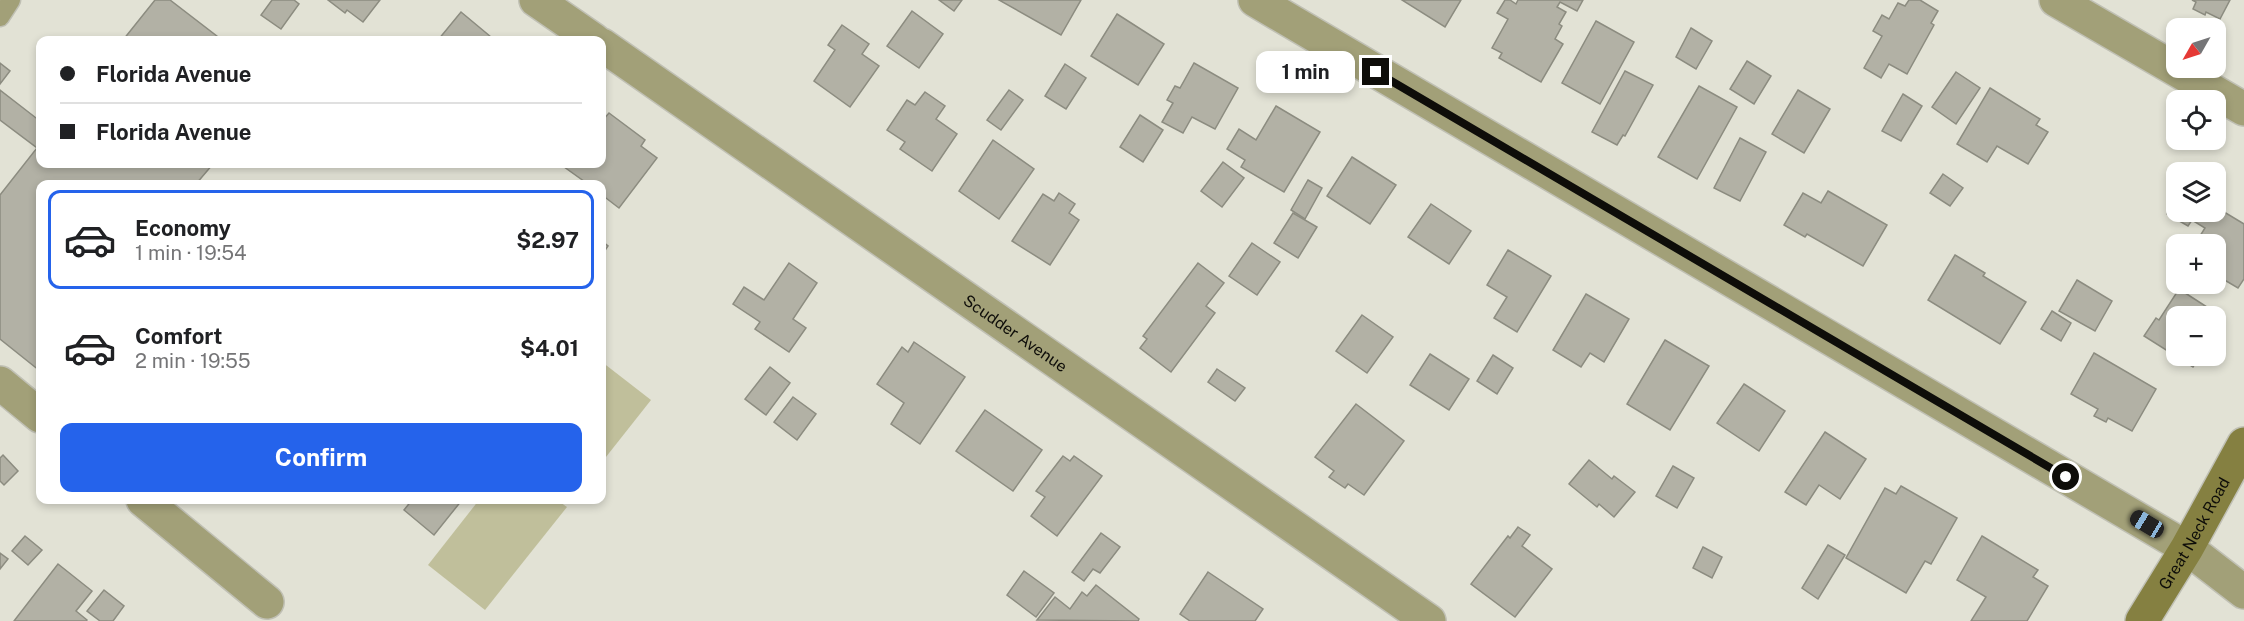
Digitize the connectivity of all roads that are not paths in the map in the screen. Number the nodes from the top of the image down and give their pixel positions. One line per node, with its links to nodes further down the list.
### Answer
1 (11, 0): 5 (lane)
2 (536, 0): 6 (street)
3 (1255, 0): 13 (street)
4 (2056, 0): 8 (street)
5 (0, 17)
6 (588, 36)
7 (606, 48): 16 (street, Scudder Avenue)
8 (2244, 109)
9 (0, 383): 10 (street)
10 (36, 413)
11 (2244, 444): 13 (main road, Great Neck Road)
12 (148, 504): 15 (street)
13 (2187, 548): 14 (street); 17 (main road, Great Neck Road)
14 (2244, 592)
15 (267, 602)
16 (1429, 621)
17 (2142, 621)

